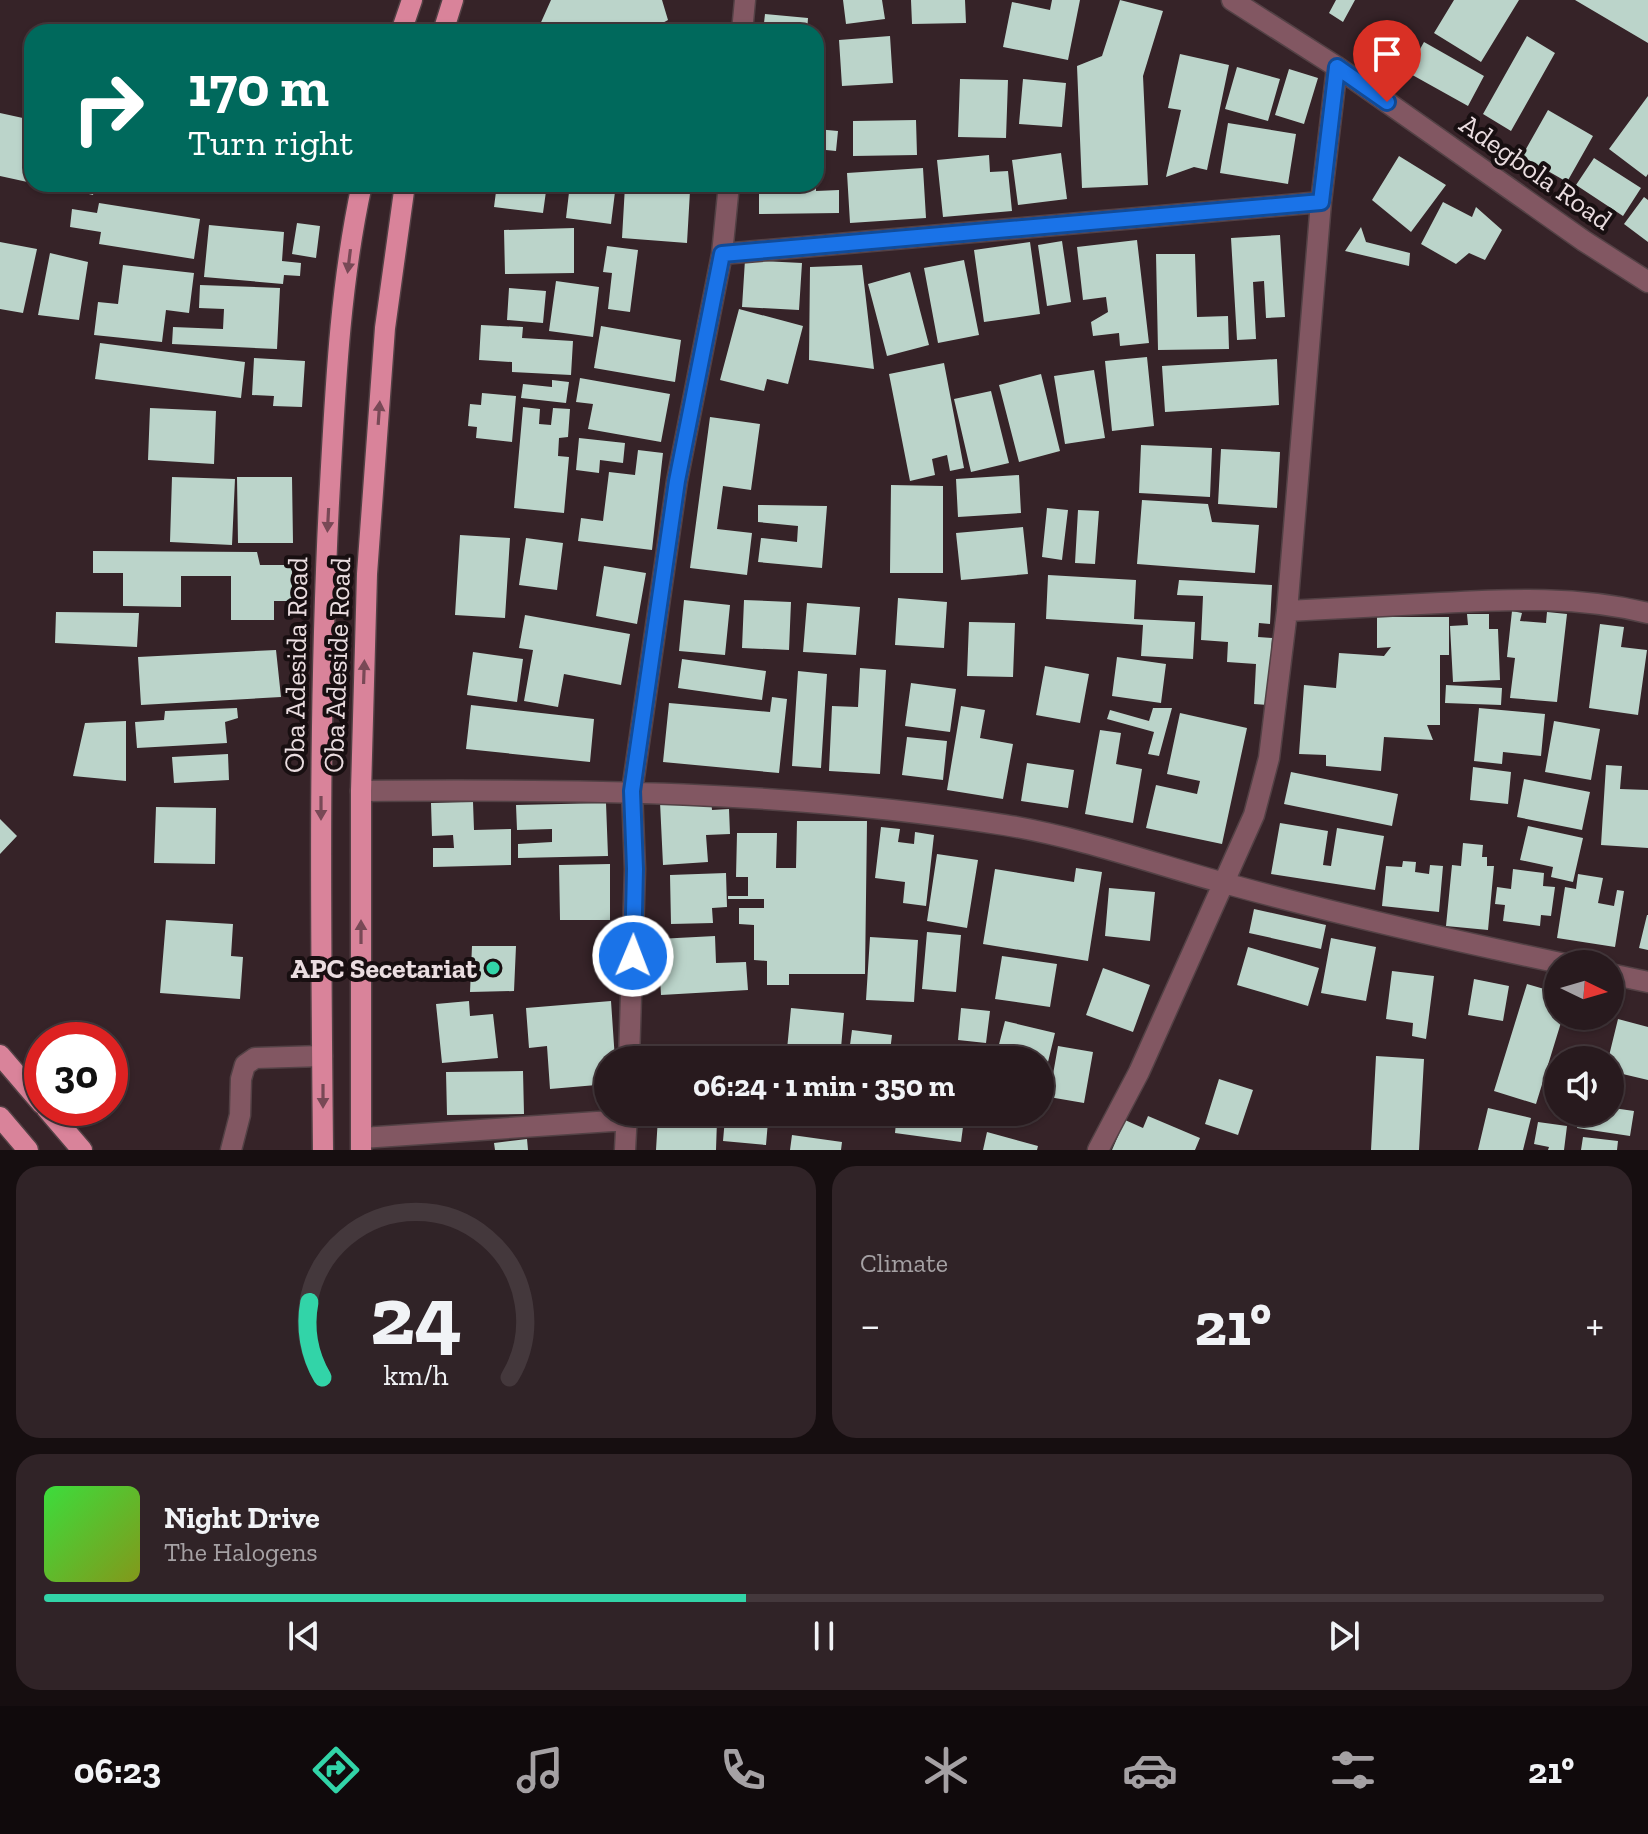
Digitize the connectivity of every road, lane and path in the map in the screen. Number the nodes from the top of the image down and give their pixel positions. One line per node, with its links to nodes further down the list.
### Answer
1 (412, 0): 5 (main road)
2 (453, 0): 6 (main road)
3 (745, 0): 7 (street)
4 (1232, 0): 8 (street, Adegbola Road)
5 (404, 24)
6 (446, 24)
7 (743, 24)
8 (1337, 67): 12 (street); 14 (street, Adegbola Road)
9 (360, 192): 25 (main road, Oba Adesida Road, one-way to 25)
10 (404, 192): 17 (main road, Oba Adeside Road, one-way to 10)
11 (728, 192): 13 (street)
12 (1321, 202): 13 (street); 15 (street)
13 (722, 254): 18 (street)
14 (1648, 282)
15 (1287, 611): 16 (street); 19 (street)
16 (1648, 613)
17 (361, 791): 18 (street); 31 (main road, Oba Adeside Road, one-way to 17)
18 (632, 791): 19 (street); 23 (street)
19 (1223, 883): 20 (street); 37 (street)
20 (1544, 959)
21 (1624, 977): 22 (street)
22 (1648, 982)
23 (629, 1046)
24 (0, 1055): 26 (main road)
25 (322, 1056): 34 (street); 35 (main road, Oba Adesida Road, one-way to 35)
26 (24, 1083)
27 (0, 1117): 32 (main road)
28 (594, 1119): 31 (street)
29 (61, 1126): 33 (main road)
30 (626, 1126): 36 (street)
31 (362, 1144)
32 (28, 1150)
33 (82, 1150)
34 (231, 1150)
35 (323, 1150)
36 (625, 1150)
37 (1098, 1150)

